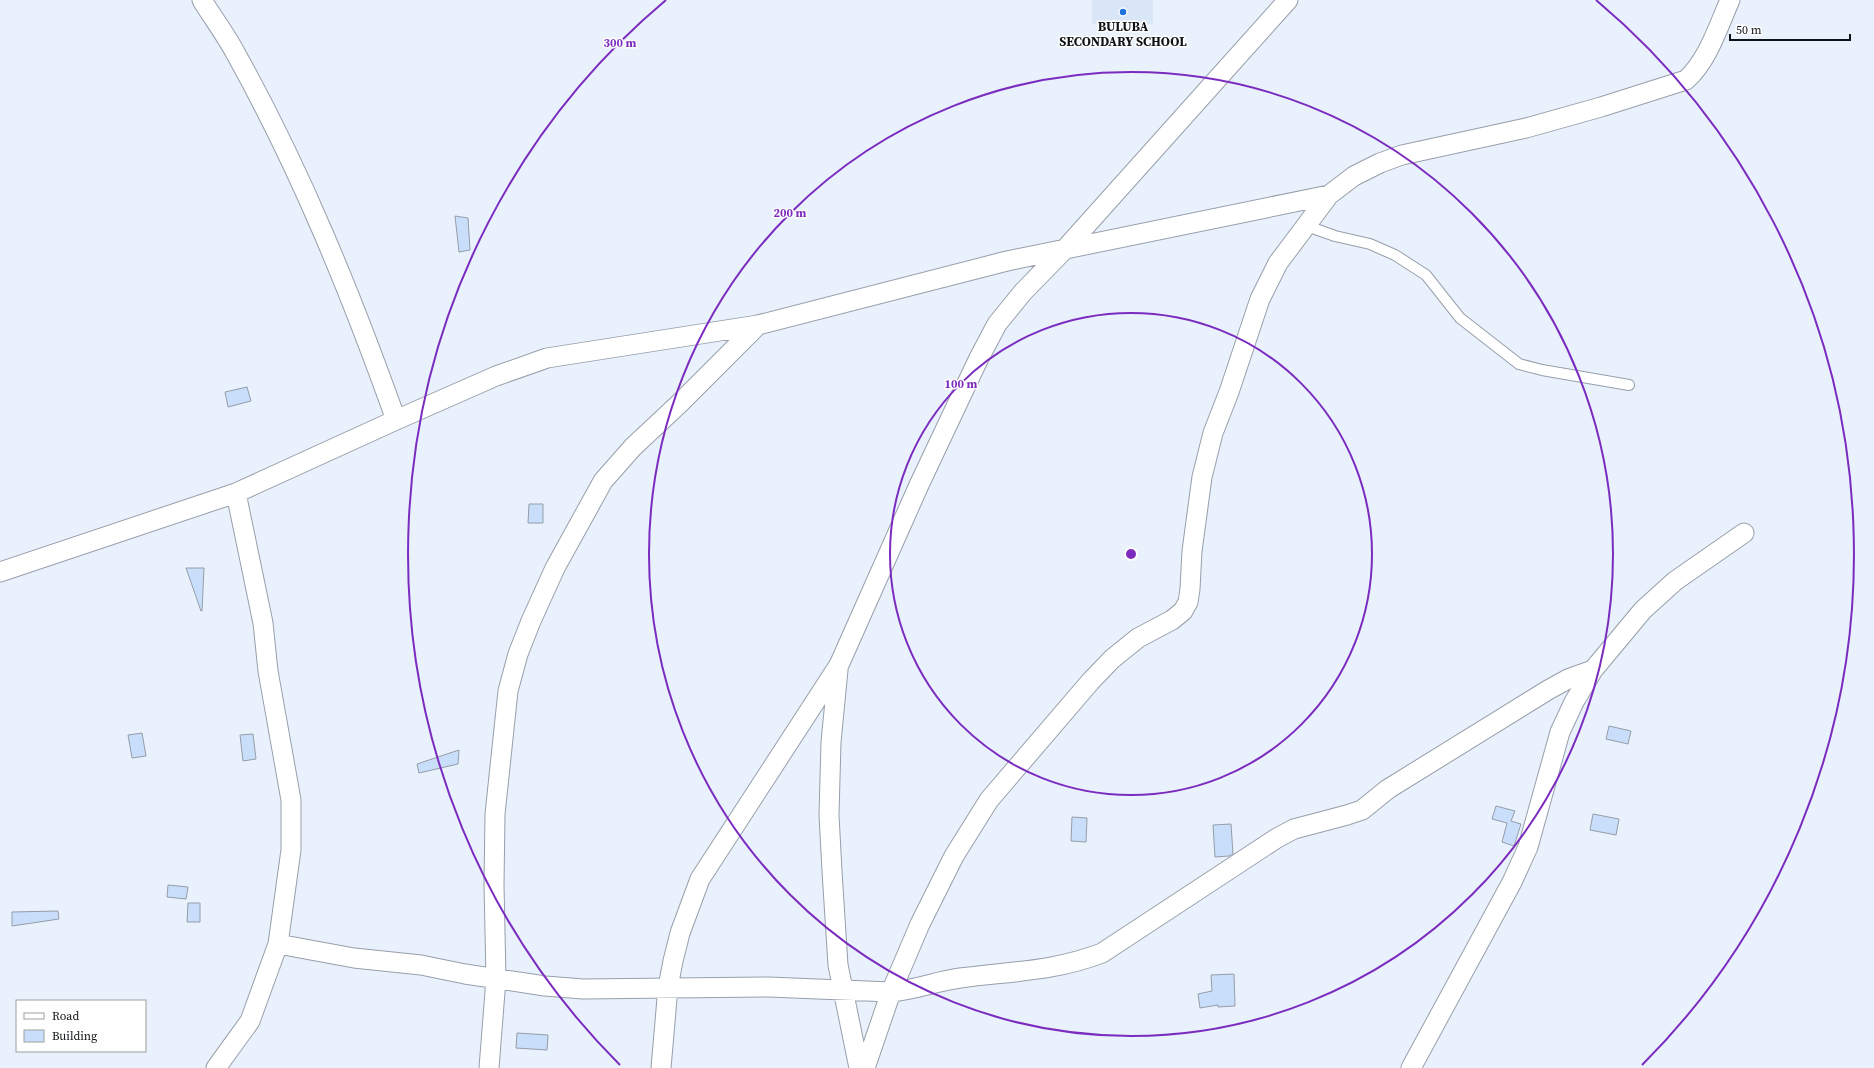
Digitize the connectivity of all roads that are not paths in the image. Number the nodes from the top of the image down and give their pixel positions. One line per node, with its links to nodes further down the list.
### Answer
1 (202, 0): 9 (street)
2 (1288, 0): 6 (street)
3 (1730, 0): 4 (street)
4 (1329, 195): 5 (street); 6 (street)
5 (1307, 226): 8 (lane); 19 (street)
6 (1065, 249): 7 (street); 13 (street)
7 (758, 325): 9 (street); 16 (street)
8 (1629, 384)
9 (396, 420): 10 (street)
10 (236, 493): 12 (street); 15 (street)
11 (1744, 533): 14 (street)
12 (0, 572)
13 (839, 665): 17 (street); 18 (street)
14 (1593, 670): 19 (street); 25 (street)
15 (278, 944): 16 (street); 20 (street)
16 (496, 979): 17 (street); 21 (street)
17 (668, 987): 18 (street); 22 (street)
18 (845, 990): 19 (street); 23 (street)
19 (891, 992): 24 (street)
20 (216, 1068)
21 (489, 1068)
22 (661, 1068)
23 (859, 1068)
24 (865, 1068)
25 (1411, 1068)

